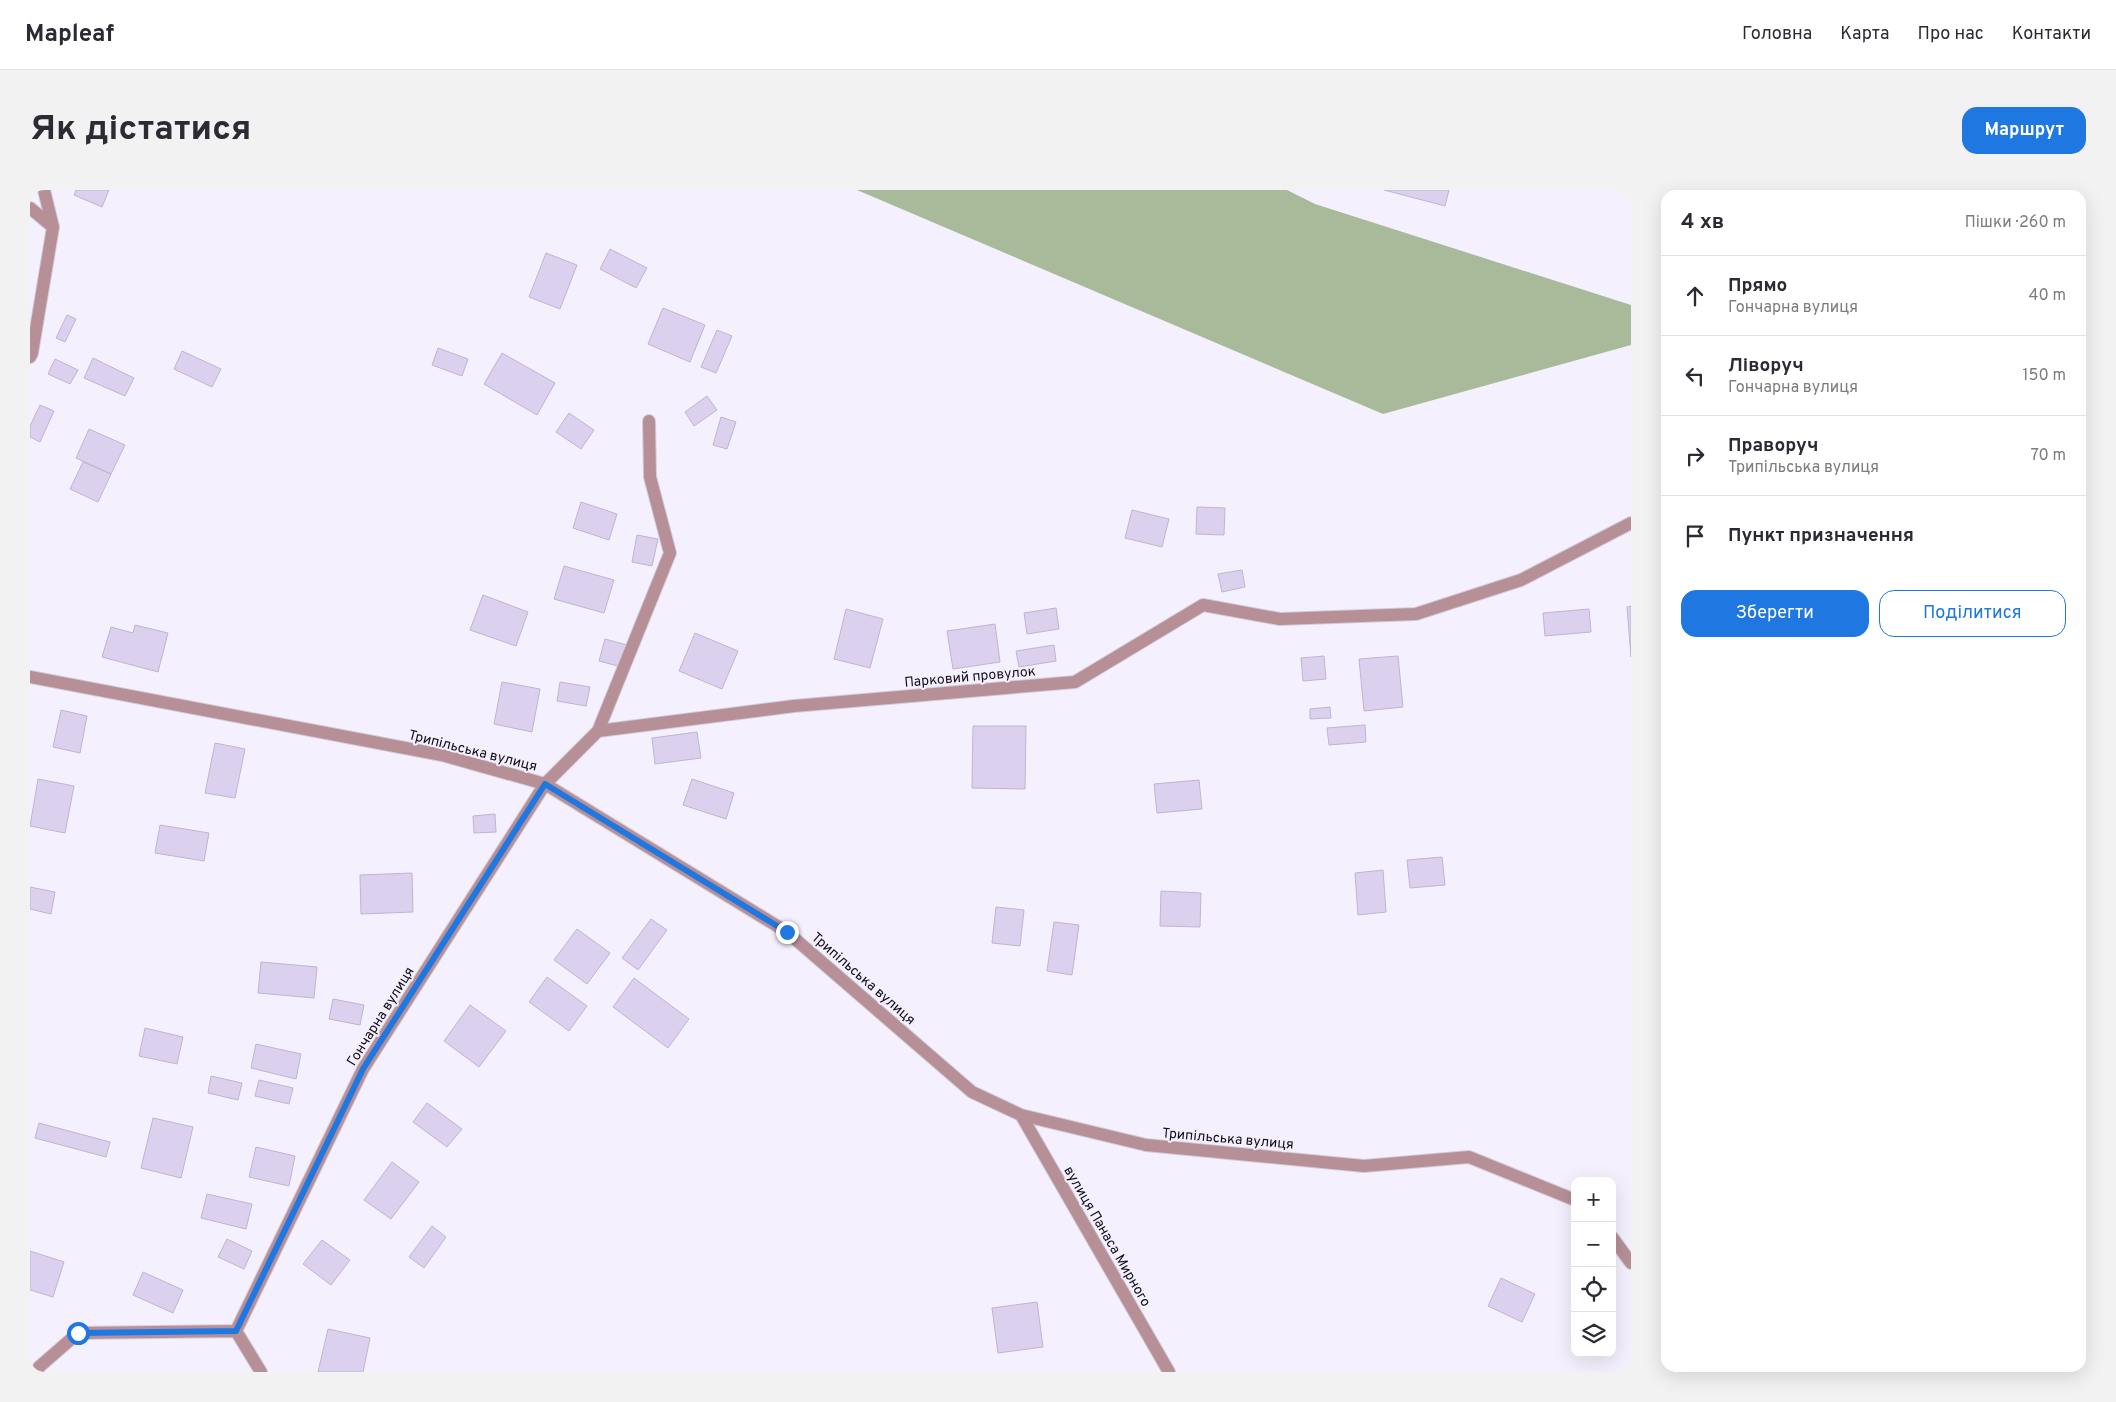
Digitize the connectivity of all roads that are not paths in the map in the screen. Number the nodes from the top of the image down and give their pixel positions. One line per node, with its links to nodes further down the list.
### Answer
1 (44, 190): 3 (street)
2 (30, 208): 3 (street)
3 (53, 226): 4 (street)
4 (30, 358)
5 (649, 421): 8 (street)
6 (1631, 524): 8 (street, Парковий провулок)
7 (30, 677): 9 (street, Трипільська вулиця)
8 (598, 731): 9 (street, Гончарна вулиця)
9 (545, 784): 10 (street, Трипільська вулиця); 14 (street, Гончарна вулиця)
10 (1020, 1115): 11 (street, Трипільська вулиця); 17 (street, вулиця Панаса Мирного)
11 (1571, 1198)
12 (1616, 1243): 13 (street)
13 (1631, 1263)
14 (236, 1331): 15 (street); 16 (street)
15 (37, 1372)
16 (261, 1372)
17 (1169, 1372)

